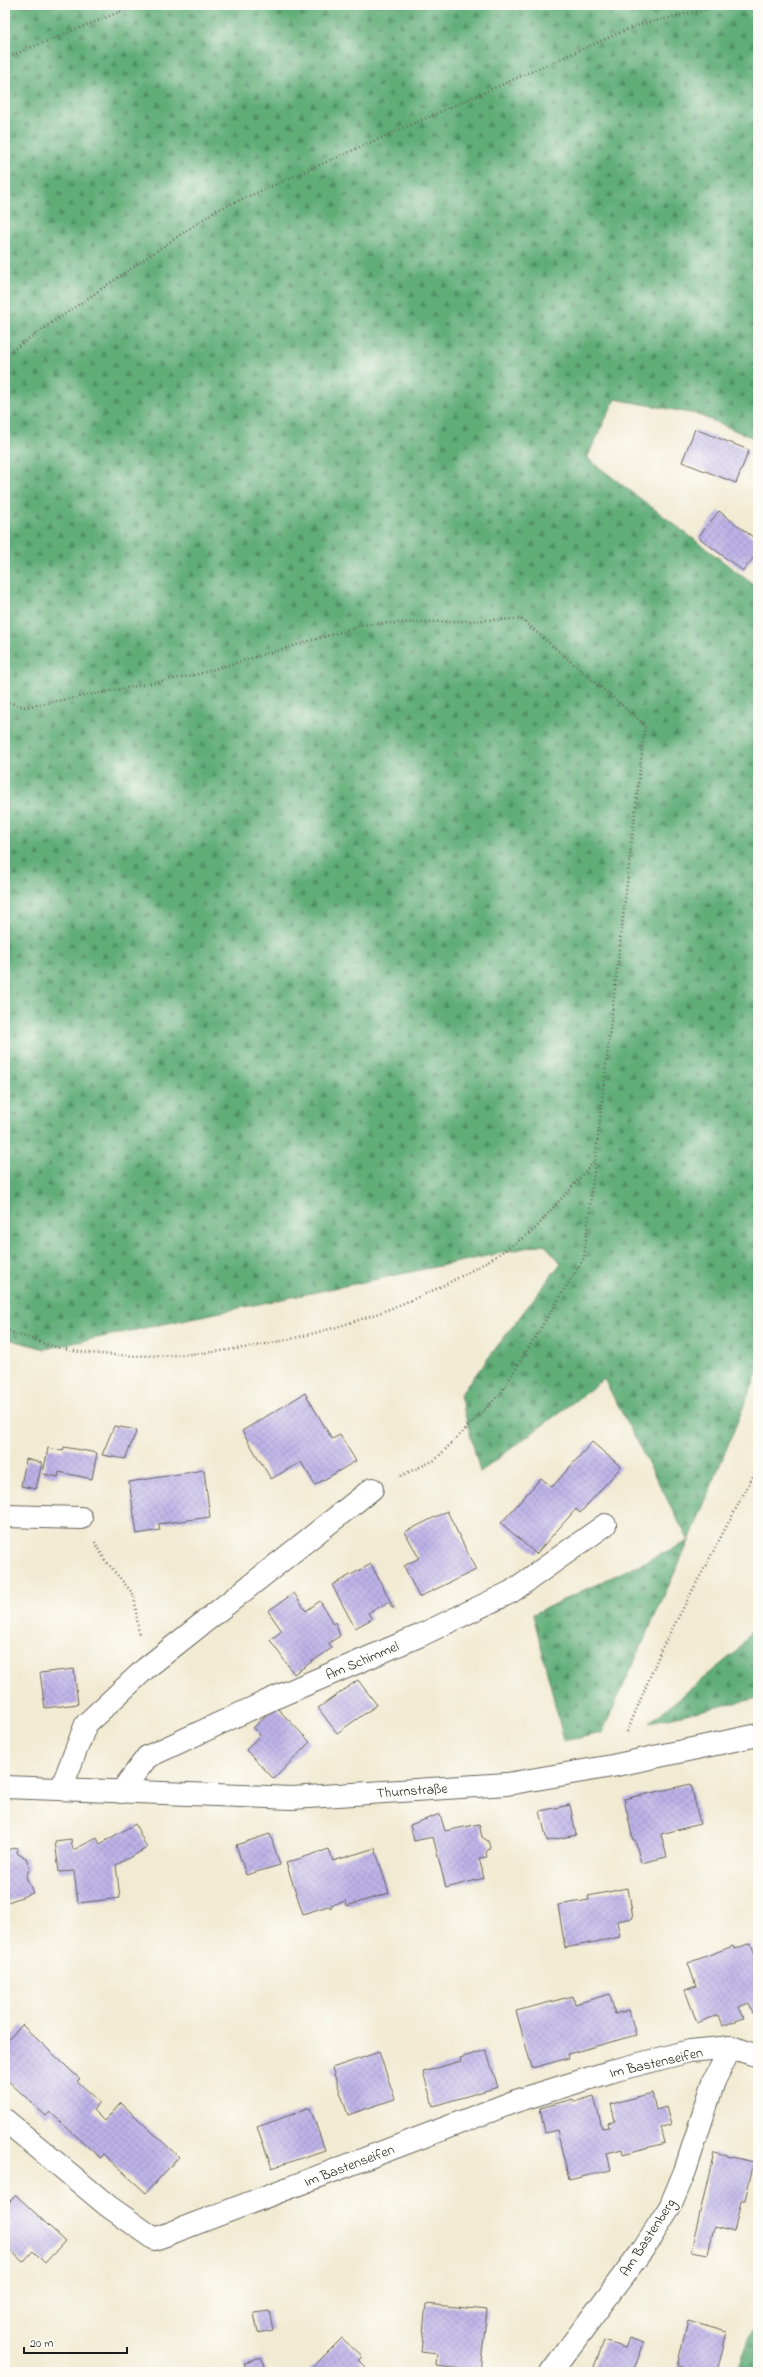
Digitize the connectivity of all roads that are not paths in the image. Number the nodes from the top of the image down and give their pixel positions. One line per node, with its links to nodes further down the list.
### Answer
1 (372, 1489): 7 (street)
2 (5, 1516): 3 (street)
3 (81, 1518)
4 (605, 1525): 8 (street, Am Schimmel)
5 (758, 1735): 8 (street, Thurnstraße)
6 (5, 1787): 7 (street, Thurnstraße)
7 (61, 1790): 8 (street, Thurnstraße)
8 (121, 1792)
9 (730, 2047): 10 (street); 11 (street, Im Bastenseifen); 12 (street, Am Bastenberg)
10 (758, 2056)
11 (5, 2120)
12 (551, 2372)

